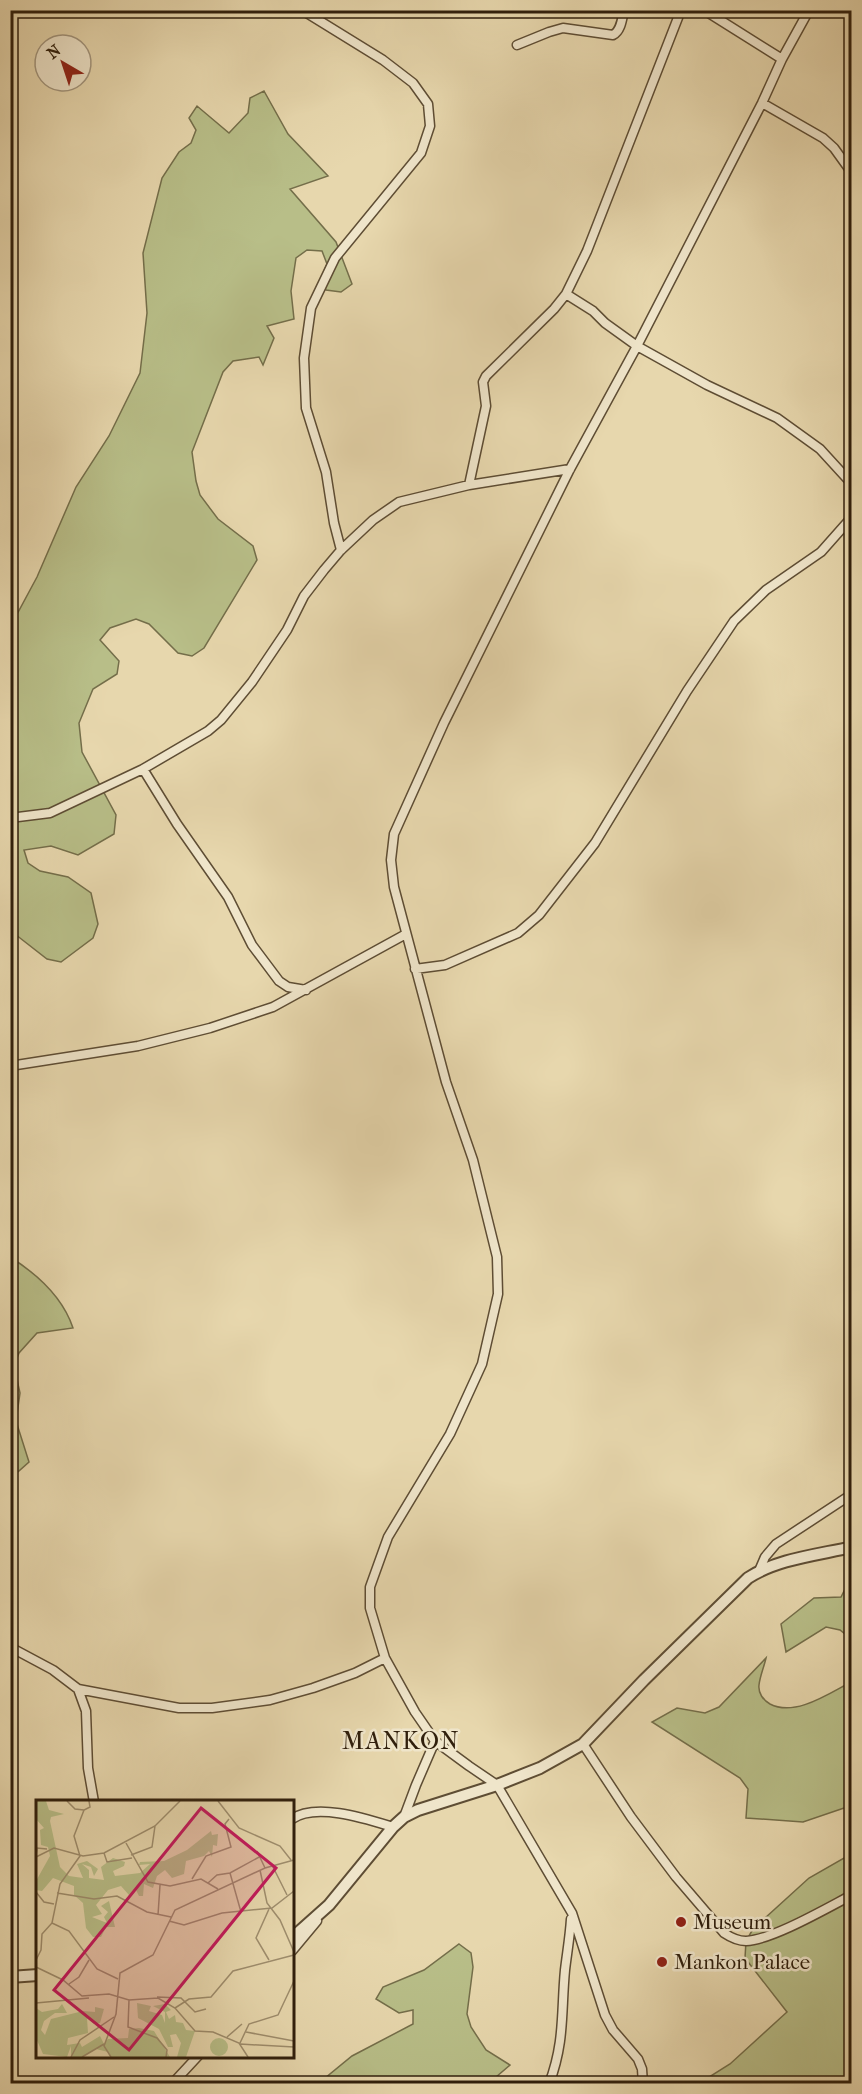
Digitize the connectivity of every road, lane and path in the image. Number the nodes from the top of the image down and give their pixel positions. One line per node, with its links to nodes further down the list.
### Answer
1 (302, 10): 18 (street)
2 (624, 10): 8 (street)
3 (681, 10): 12 (street)
4 (704, 10): 9 (street)
5 (809, 10): 9 (street)
6 (844, 10): 7 (street)
7 (852, 14)
8 (517, 45)
9 (782, 59): 10 (street)
10 (762, 102): 11 (street); 13 (street)
11 (852, 173)
12 (566, 294): 13 (street); 16 (street)
13 (637, 346): 14 (street); 15 (street)
14 (570, 469): 16 (street); 21 (street)
15 (852, 484)
16 (469, 485): 18 (street)
17 (852, 518): 22 (street)
18 (341, 550): 19 (street)
19 (143, 769): 20 (street); 23 (street)
20 (10, 818)
21 (406, 934): 22 (street); 23 (street)
22 (415, 969): 29 (street)
23 (307, 990): 24 (street)
24 (10, 1066)
25 (852, 1494): 27 (street)
26 (852, 1547): 27 (street)
27 (759, 1571): 34 (street)
28 (10, 1647): 30 (street)
29 (385, 1658): 31 (street); 33 (street)
30 (78, 1689): 31 (street); 32 (street)
31 (93, 1691): 32 (street)
32 (86, 1711): 36 (street)
33 (435, 1741): 35 (street); 38 (street)
34 (583, 1744): 35 (street); 40 (street)
35 (497, 1785): 38 (street); 42 (street)
36 (94, 1800)
37 (294, 1818): 39 (street)
38 (404, 1818): 39 (street)
39 (393, 1827): 41 (street)
40 (852, 1896)
41 (329, 1905): 43 (street); 44 (street)
42 (572, 1913): 49 (street); 50 (street)
43 (294, 1936)
44 (294, 1949)
45 (36, 1975): 46 (street)
46 (10, 1977)
47 (196, 2058): 48 (street)
48 (172, 2084)
49 (549, 2084)
50 (643, 2084)

